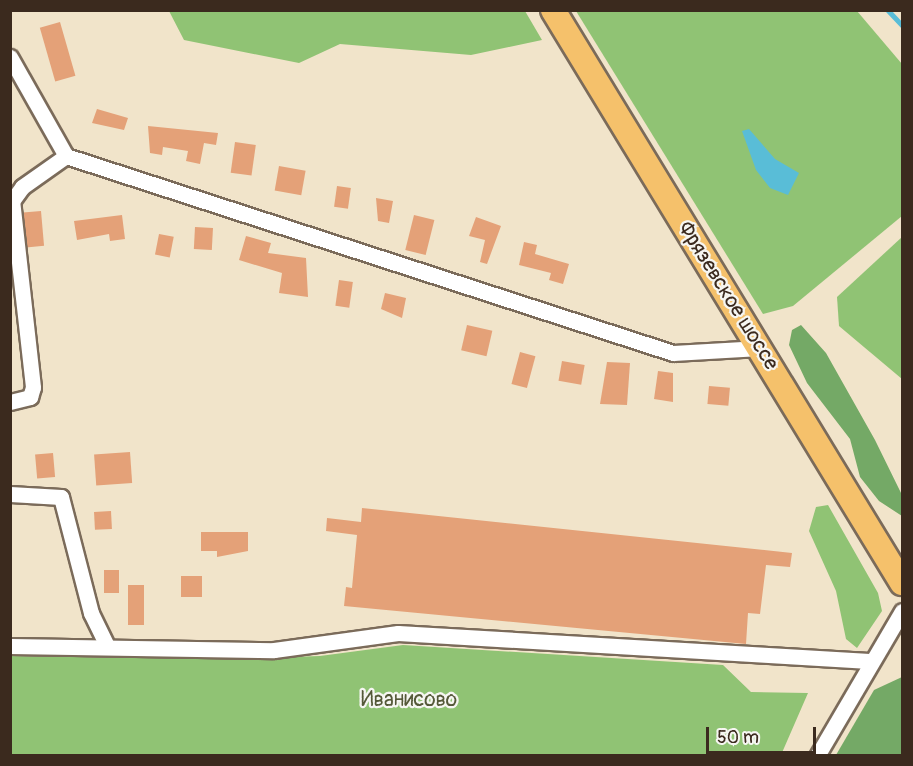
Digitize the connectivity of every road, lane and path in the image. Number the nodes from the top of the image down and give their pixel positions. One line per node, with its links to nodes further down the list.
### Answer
1 (553, 10): 4 (highway, Фрязевское шоссе)
2 (10, 57): 3 (street)
3 (66, 156): 4 (street); 5 (street)
4 (760, 348): 7 (highway, Фрязевское шоссе)
5 (10, 402)
6 (10, 494): 10 (street)
7 (903, 583)
8 (903, 611): 11 (street)
9 (10, 646): 10 (street)
10 (107, 646): 11 (street)
11 (869, 661): 12 (street)
12 (817, 756)

